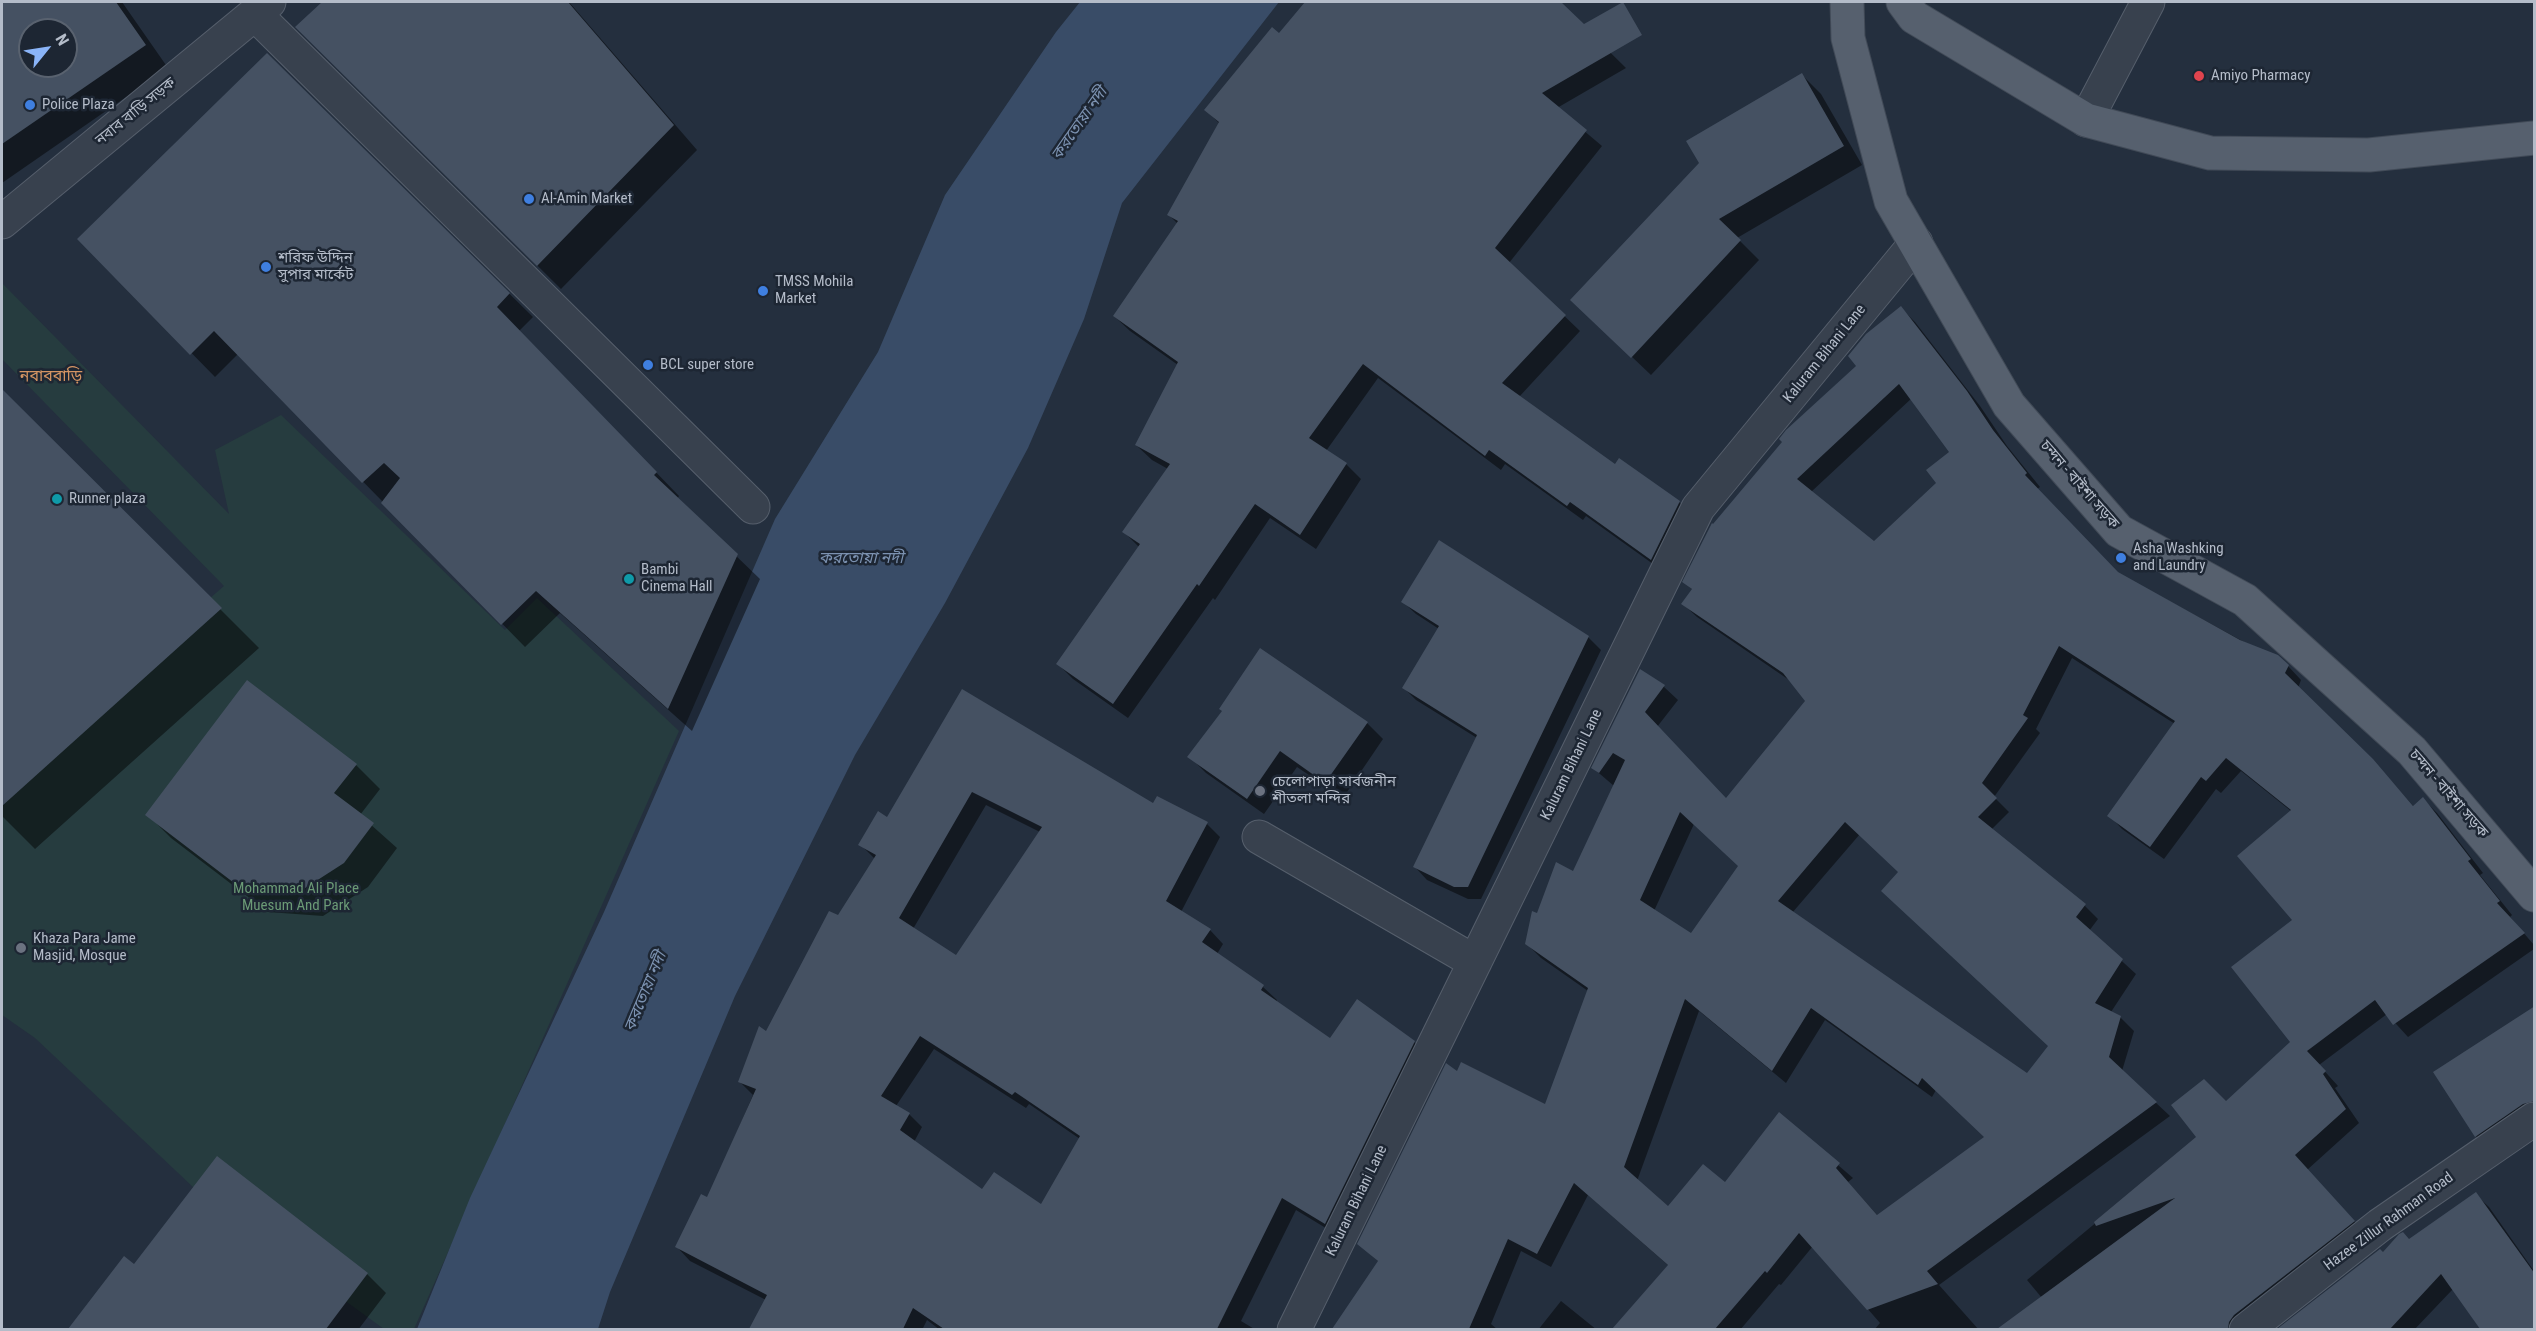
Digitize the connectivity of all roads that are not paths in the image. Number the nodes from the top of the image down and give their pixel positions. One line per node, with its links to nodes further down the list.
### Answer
1 (1847, 2): 8 (main road, চন্দন - বাইশা সড়ক)
2 (1903, 2): 5 (main road)
3 (2148, 2): 5 (street)
4 (262, 8): 7 (street, নবাব বাড়ি সড়ক); 9 (street)
5 (2086, 120): 6 (main road)
6 (2535, 138)
7 (2, 222)
8 (1916, 243): 11 (main road, চন্দন - বাইশা সড়ক); 12 (street, Kaluram Bihani Lane)
9 (753, 507)
10 (1259, 837): 12 (street)
11 (2535, 895)
12 (1475, 962): 14 (street, Kaluram Bihani Lane)
13 (2535, 1119): 15 (street, Hazee Zillur Rahman Road)
14 (1294, 1329)
15 (2246, 1329)

